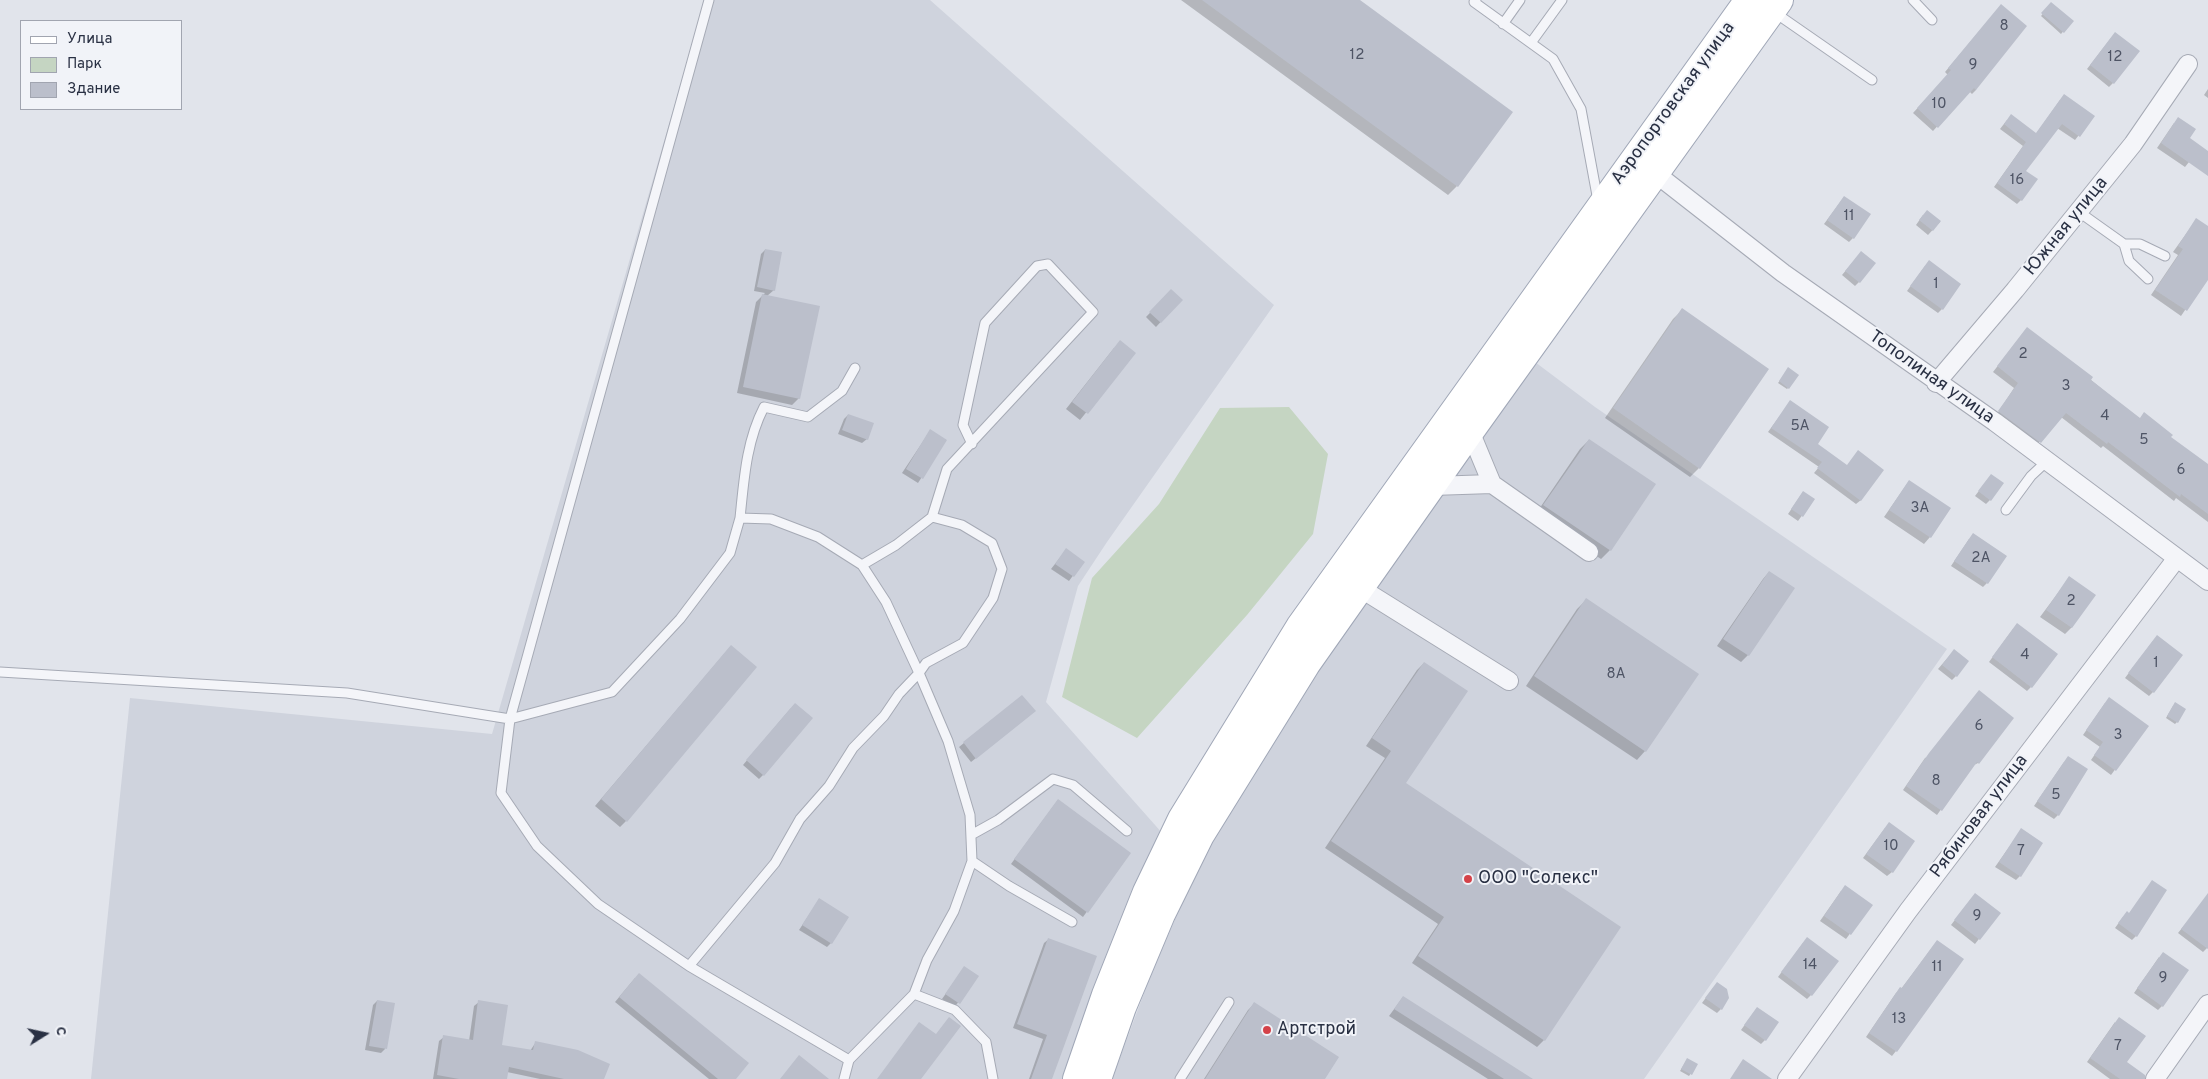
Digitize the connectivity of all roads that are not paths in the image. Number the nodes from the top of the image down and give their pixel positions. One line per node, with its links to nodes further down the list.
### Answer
1 (709, 0): 36 (lane)
2 (1520, 0): 8 (lane)
3 (1562, 0): 9 (lane)
4 (1913, 0): 7 (lane)
5 (1474, 1): 8 (lane)
6 (1767, 4): 11 (lane); 12 (main road, Аэропортовская улица); 13 (main road, Аэропортовская улица)
7 (1932, 20)
8 (1503, 24): 13 (lane)
9 (1533, 40)
10 (2188, 64): 14 (street, Южная улица)
11 (1872, 80)
12 (1655, 173): 19 (street, Тополиная улица); 20 (main road, Аэропортовская улица)
13 (1599, 208): 48 (main road, Аэропортовская улица)
14 (2079, 212): 15 (lane); 19 (street, Южная улица)
15 (2124, 244): 16 (lane); 17 (lane)
16 (2164, 256)
17 (2148, 279)
18 (855, 368): 27 (lane)
19 (1936, 383): 22 (street, Тополиная улица)
20 (1470, 431): 23 (street); 24 (main road, Аэропортовская улица)
21 (972, 444): 21 (lane); 26 (lane)
22 (2047, 461): 25 (lane); 29 (street, Тополиная улица)
23 (1492, 484): 24 (street); 28 (street)
24 (1432, 486): 32 (main road, Аэропортовская улица)
25 (2006, 510)
26 (932, 517): 30 (lane); 34 (lane)
27 (740, 518): 30 (lane); 36 (lane)
28 (1589, 552)
29 (2177, 558): 31 (street, Тополиная улица); 51 (street, Рябиновая улица)
30 (862, 565): 34 (lane)
31 (2208, 581)
32 (1360, 588): 35 (street); 49 (main road, Аэропортовская улица)
33 (0, 672): 36 (lane)
34 (919, 673): 38 (lane); 41 (lane)
35 (1509, 680)
36 (510, 719): 41 (lane)
37 (1127, 831): 38 (lane)
38 (971, 835): 39 (lane)
39 (972, 861): 40 (lane); 42 (lane)
40 (1072, 922)
41 (689, 966): 45 (lane)
42 (914, 994): 45 (lane); 47 (lane)
43 (1230, 1002): 50 (lane)
44 (2208, 1004): 52 (street)
45 (849, 1060): 46 (lane)
46 (844, 1079)
47 (993, 1079)
48 (1077, 1079)
49 (1097, 1079)
50 (1180, 1079)
51 (1787, 1079)
52 (2155, 1079)

